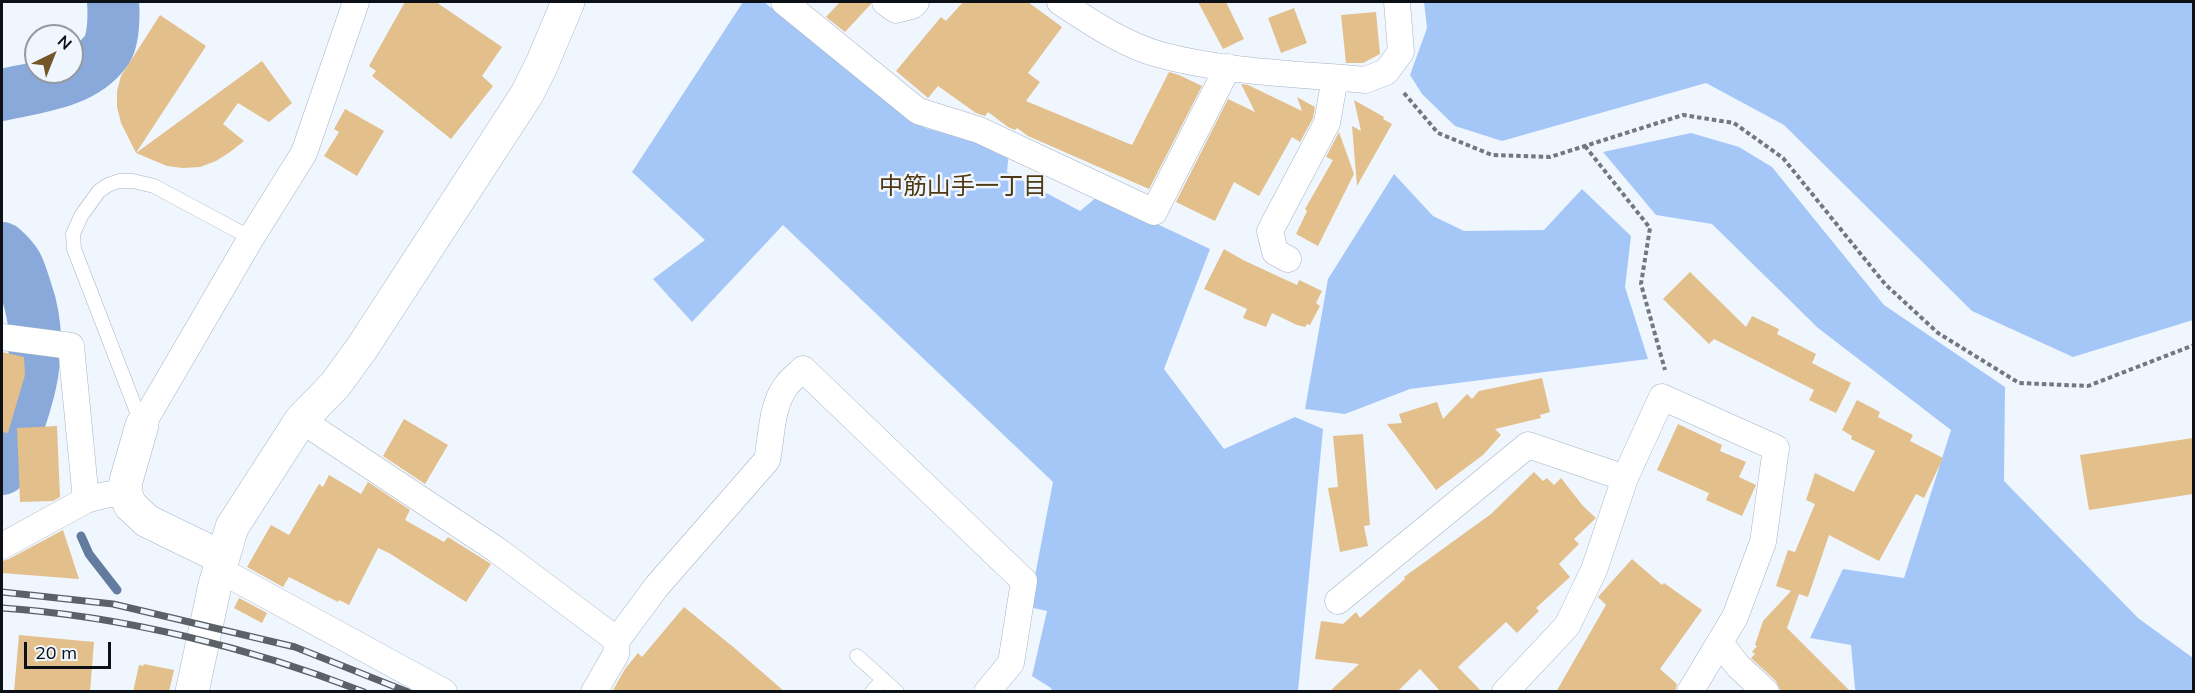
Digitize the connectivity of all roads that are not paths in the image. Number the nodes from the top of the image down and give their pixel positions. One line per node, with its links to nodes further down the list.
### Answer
1 (356, 2): 10 (street)
2 (568, 2): 13 (street)
3 (784, 2): 8 (street)
4 (885, 2): 5 (street)
5 (916, 2)
6 (1060, 2): 8 (street)
7 (1397, 2): 9 (street)
8 (1228, 67): 9 (street)
9 (1335, 78): 11 (street)
10 (251, 238): 14 (street); 14 (lane)
11 (1288, 259)
12 (22, 340): 17 (street)
13 (301, 420): 19 (street); 21 (street)
14 (142, 425): 16 (street)
15 (1625, 478): 20 (street); 22 (street); 31 (street)
16 (125, 492): 17 (street); 19 (street)
17 (86, 500): 18 (street)
18 (2, 545)
19 (221, 564): 25 (street); 26 (street)
20 (1338, 601)
21 (617, 640): 27 (street); 30 (street)
22 (1720, 643): 32 (street); 33 (street)
23 (857, 656): 24 (lane)
24 (883, 679): 28 (lane); 29 (lane)
25 (192, 692)
26 (444, 692)
27 (594, 692)
28 (872, 692)
29 (897, 692)
30 (987, 692)
31 (1505, 692)
32 (1690, 692)
33 (1766, 692)

